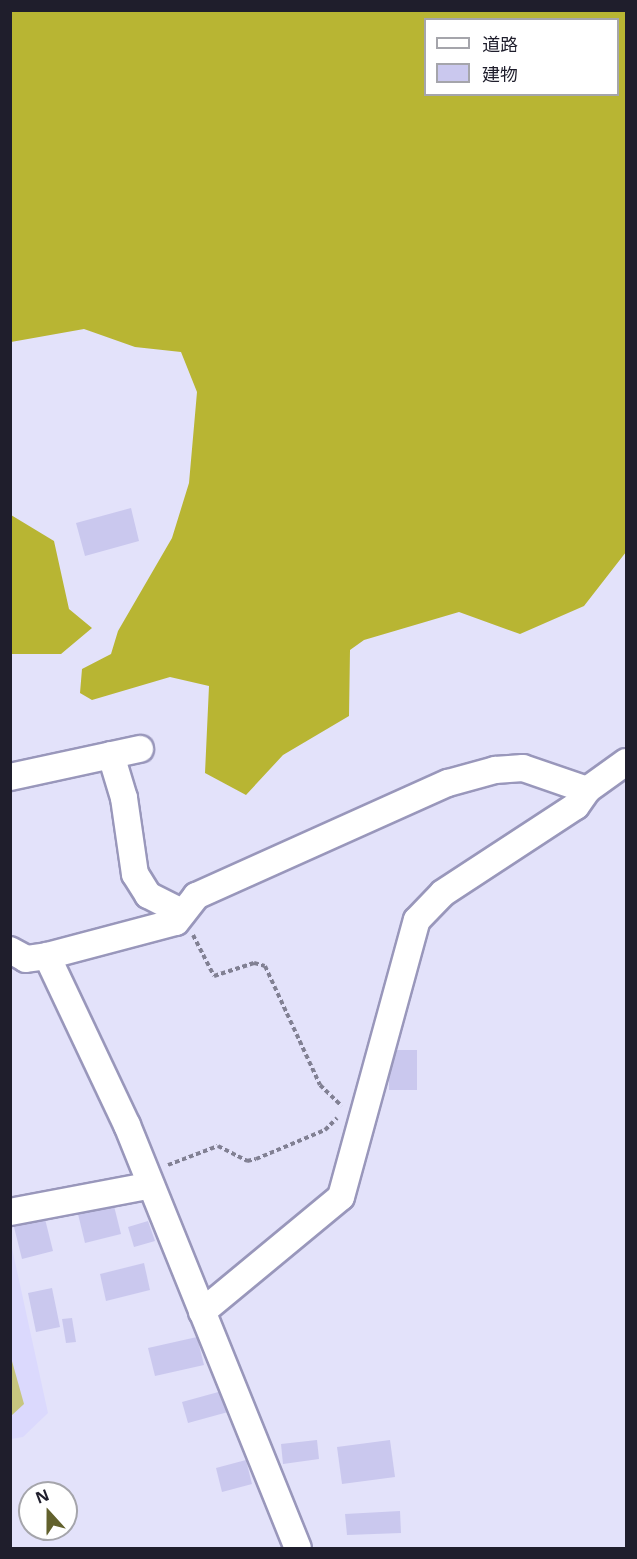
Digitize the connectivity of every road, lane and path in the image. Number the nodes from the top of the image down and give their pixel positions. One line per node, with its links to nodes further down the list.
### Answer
1 (140, 748): 2 (street)
2 (111, 755): 4 (street); 6 (street)
3 (627, 762): 5 (street)
4 (10, 777)
5 (587, 790): 6 (street); 9 (street)
6 (182, 914): 8 (street); 10 (path)
7 (10, 950): 8 (street)
8 (47, 956): 11 (street)
9 (367, 1104): 10 (path); 13 (street)
10 (340, 1106): 11 (path)
11 (147, 1180): 12 (street); 13 (street)
12 (10, 1212)
13 (202, 1312): 14 (street)
14 (298, 1548)

